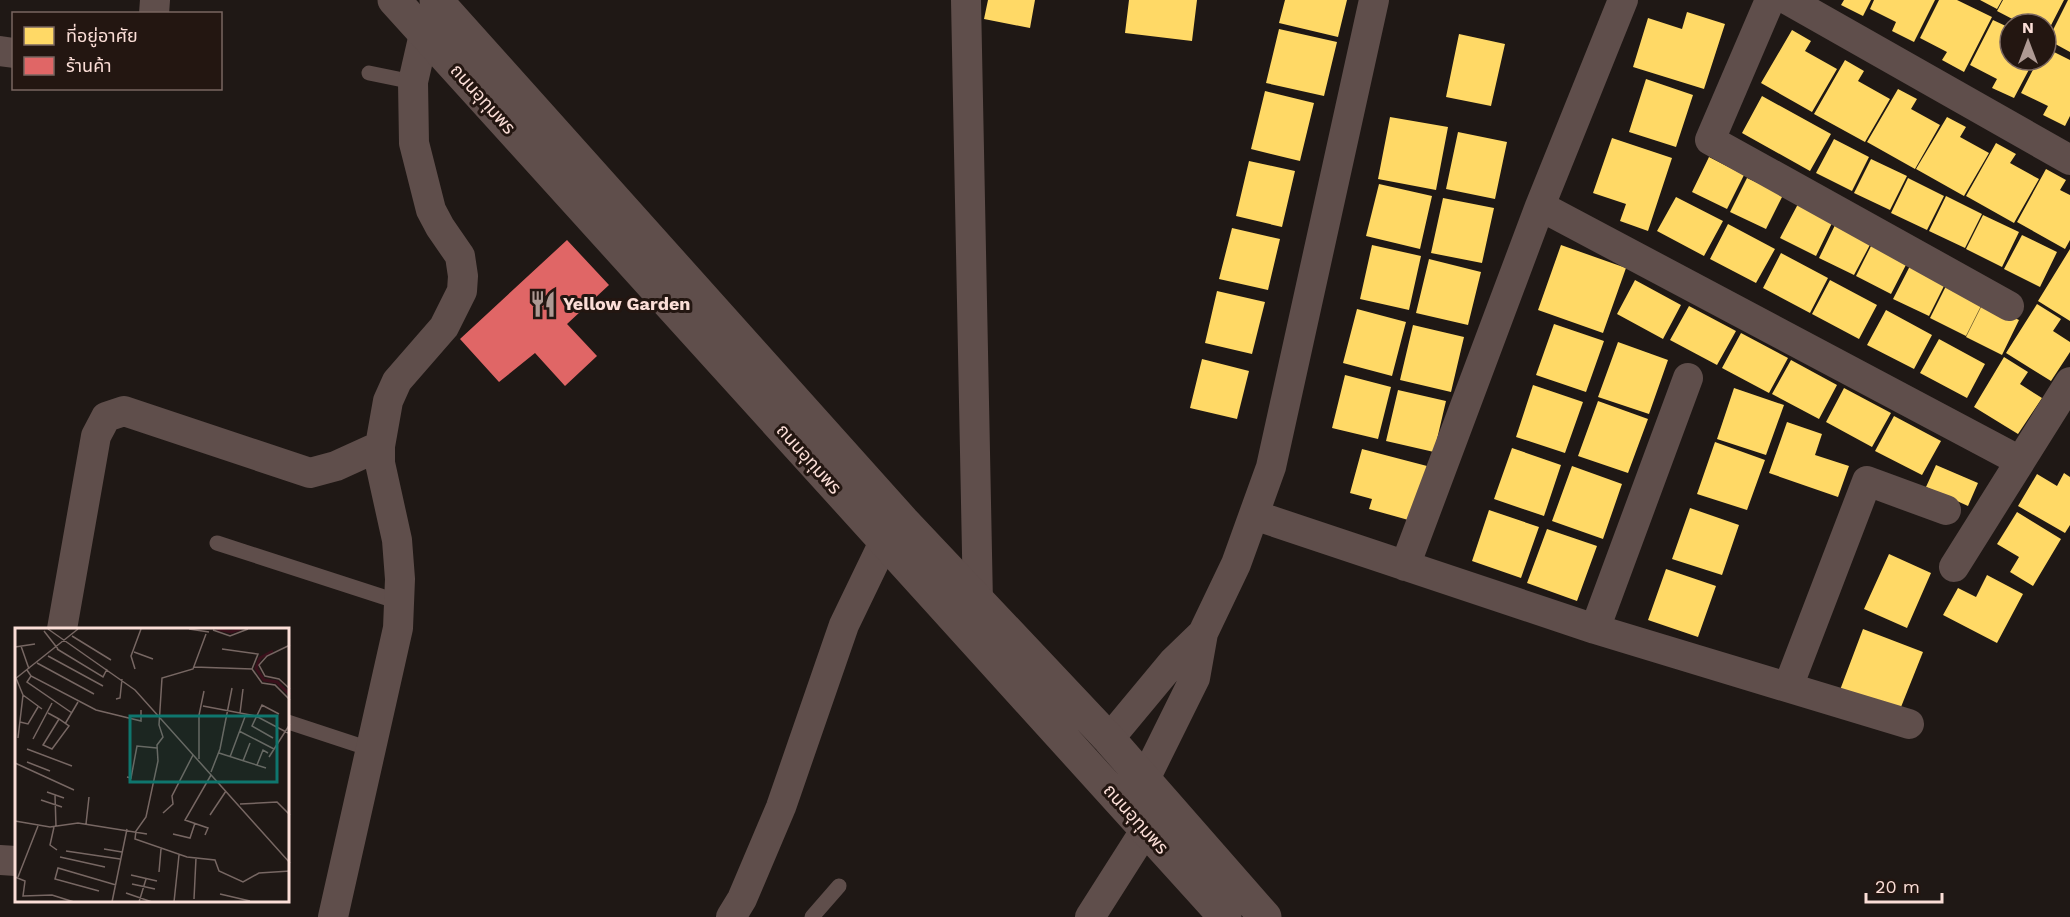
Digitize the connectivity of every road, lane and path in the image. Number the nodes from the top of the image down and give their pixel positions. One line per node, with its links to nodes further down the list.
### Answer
1 (394, 0): 9 (street, ถนนอุทุมพร)
2 (429, 0): 9 (street)
3 (436, 0): 26 (street, ถนนอุทุมพร)
4 (966, 0): 26 (street)
5 (1374, 0): 20 (street)
6 (1623, 0): 13 (street)
7 (1770, 0): 14 (street)
8 (1788, 0): 12 (street)
9 (424, 34): 11 (street); 21 (street, ถนนอุทุมพร)
10 (369, 73): 11 (lane)
11 (413, 82): 17 (street)
12 (2070, 160)
13 (1540, 206): 18 (street); 23 (street)
14 (2009, 306)
15 (1688, 378): 28 (street)
16 (2070, 382): 18 (street)
17 (380, 446): 25 (street); 27 (street)
18 (2020, 461): 24 (street)
19 (1946, 510): 30 (street)
20 (1254, 515): 23 (street); 29 (street)
21 (884, 542): 36 (street, ถนนอุทุมพร); 41 (street)
22 (217, 543): 25 (lane)
23 (1405, 566): 28 (street)
24 (1954, 567)
25 (399, 602): 34 (street)
26 (978, 603): 33 (street, ถนนอุทุมพร)
27 (62, 628)
28 (1595, 629): 30 (street)
29 (1203, 633): 33 (street); 35 (street)
30 (1788, 687): 32 (street)
31 (290, 723): 34 (lane)
32 (1909, 724)
33 (1109, 739): 35 (street, ถนนอุทุมพร)
34 (370, 749): 40 (street)
35 (1144, 781): 45 (street, ถนนอุทุมพร)
36 (1146, 829): 43 (street); 44 (street, ถนนอุทุมพร)
37 (0, 860): 38 (street)
38 (15, 861)
39 (839, 886): 42 (lane)
40 (333, 917)
41 (731, 917)
42 (812, 917)
43 (1090, 917)
44 (1225, 917)
45 (1265, 917)

